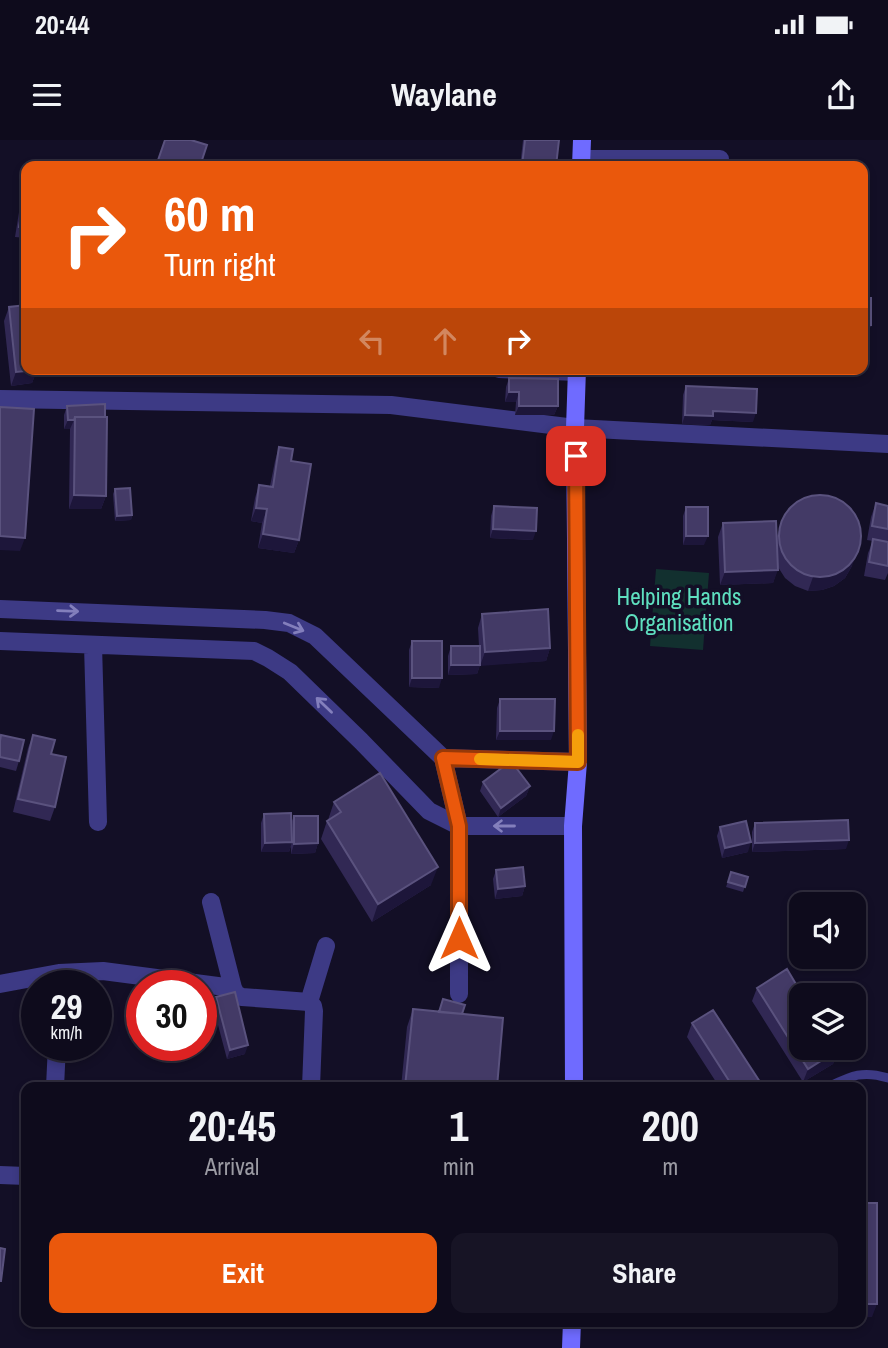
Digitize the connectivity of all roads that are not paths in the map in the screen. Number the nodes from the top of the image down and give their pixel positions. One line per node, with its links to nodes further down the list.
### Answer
1 (582, 140): 3 (main road)
2 (720, 159): 4 (street)
3 (581, 161)
4 (650, 161)
5 (577, 375): 7 (main road)
6 (0, 399): 7 (street)
7 (575, 428): 8 (street); 15 (main road)
8 (888, 444)
9 (0, 608): 10 (street)
10 (21, 609): 12 (street); 14 (street, one-way to 14)
11 (0, 641): 12 (street)
12 (22, 642): 13 (street)
13 (93, 645): 16 (street); 17 (street, one-way to 13)
14 (443, 758): 15 (street); 17 (street)
15 (578, 762): 18 (main road)
16 (98, 822)
17 (459, 826): 18 (street, one-way to 17); 25 (street)
18 (573, 826): 31 (main road)
19 (211, 902): 24 (street)
20 (326, 946): 26 (street)
21 (112, 972): 24 (street)
22 (21, 982): 23 (street)
23 (0, 984)
24 (233, 988): 26 (street)
25 (459, 994)
26 (309, 1002): 30 (street)
27 (56, 1061): 29 (street)
28 (888, 1078): 32 (lane)
29 (55, 1082)
30 (311, 1082)
31 (575, 1082)
32 (840, 1082)
33 (0, 1175): 34 (street)
34 (21, 1176)
35 (572, 1327): 36 (main road)
36 (571, 1348)

